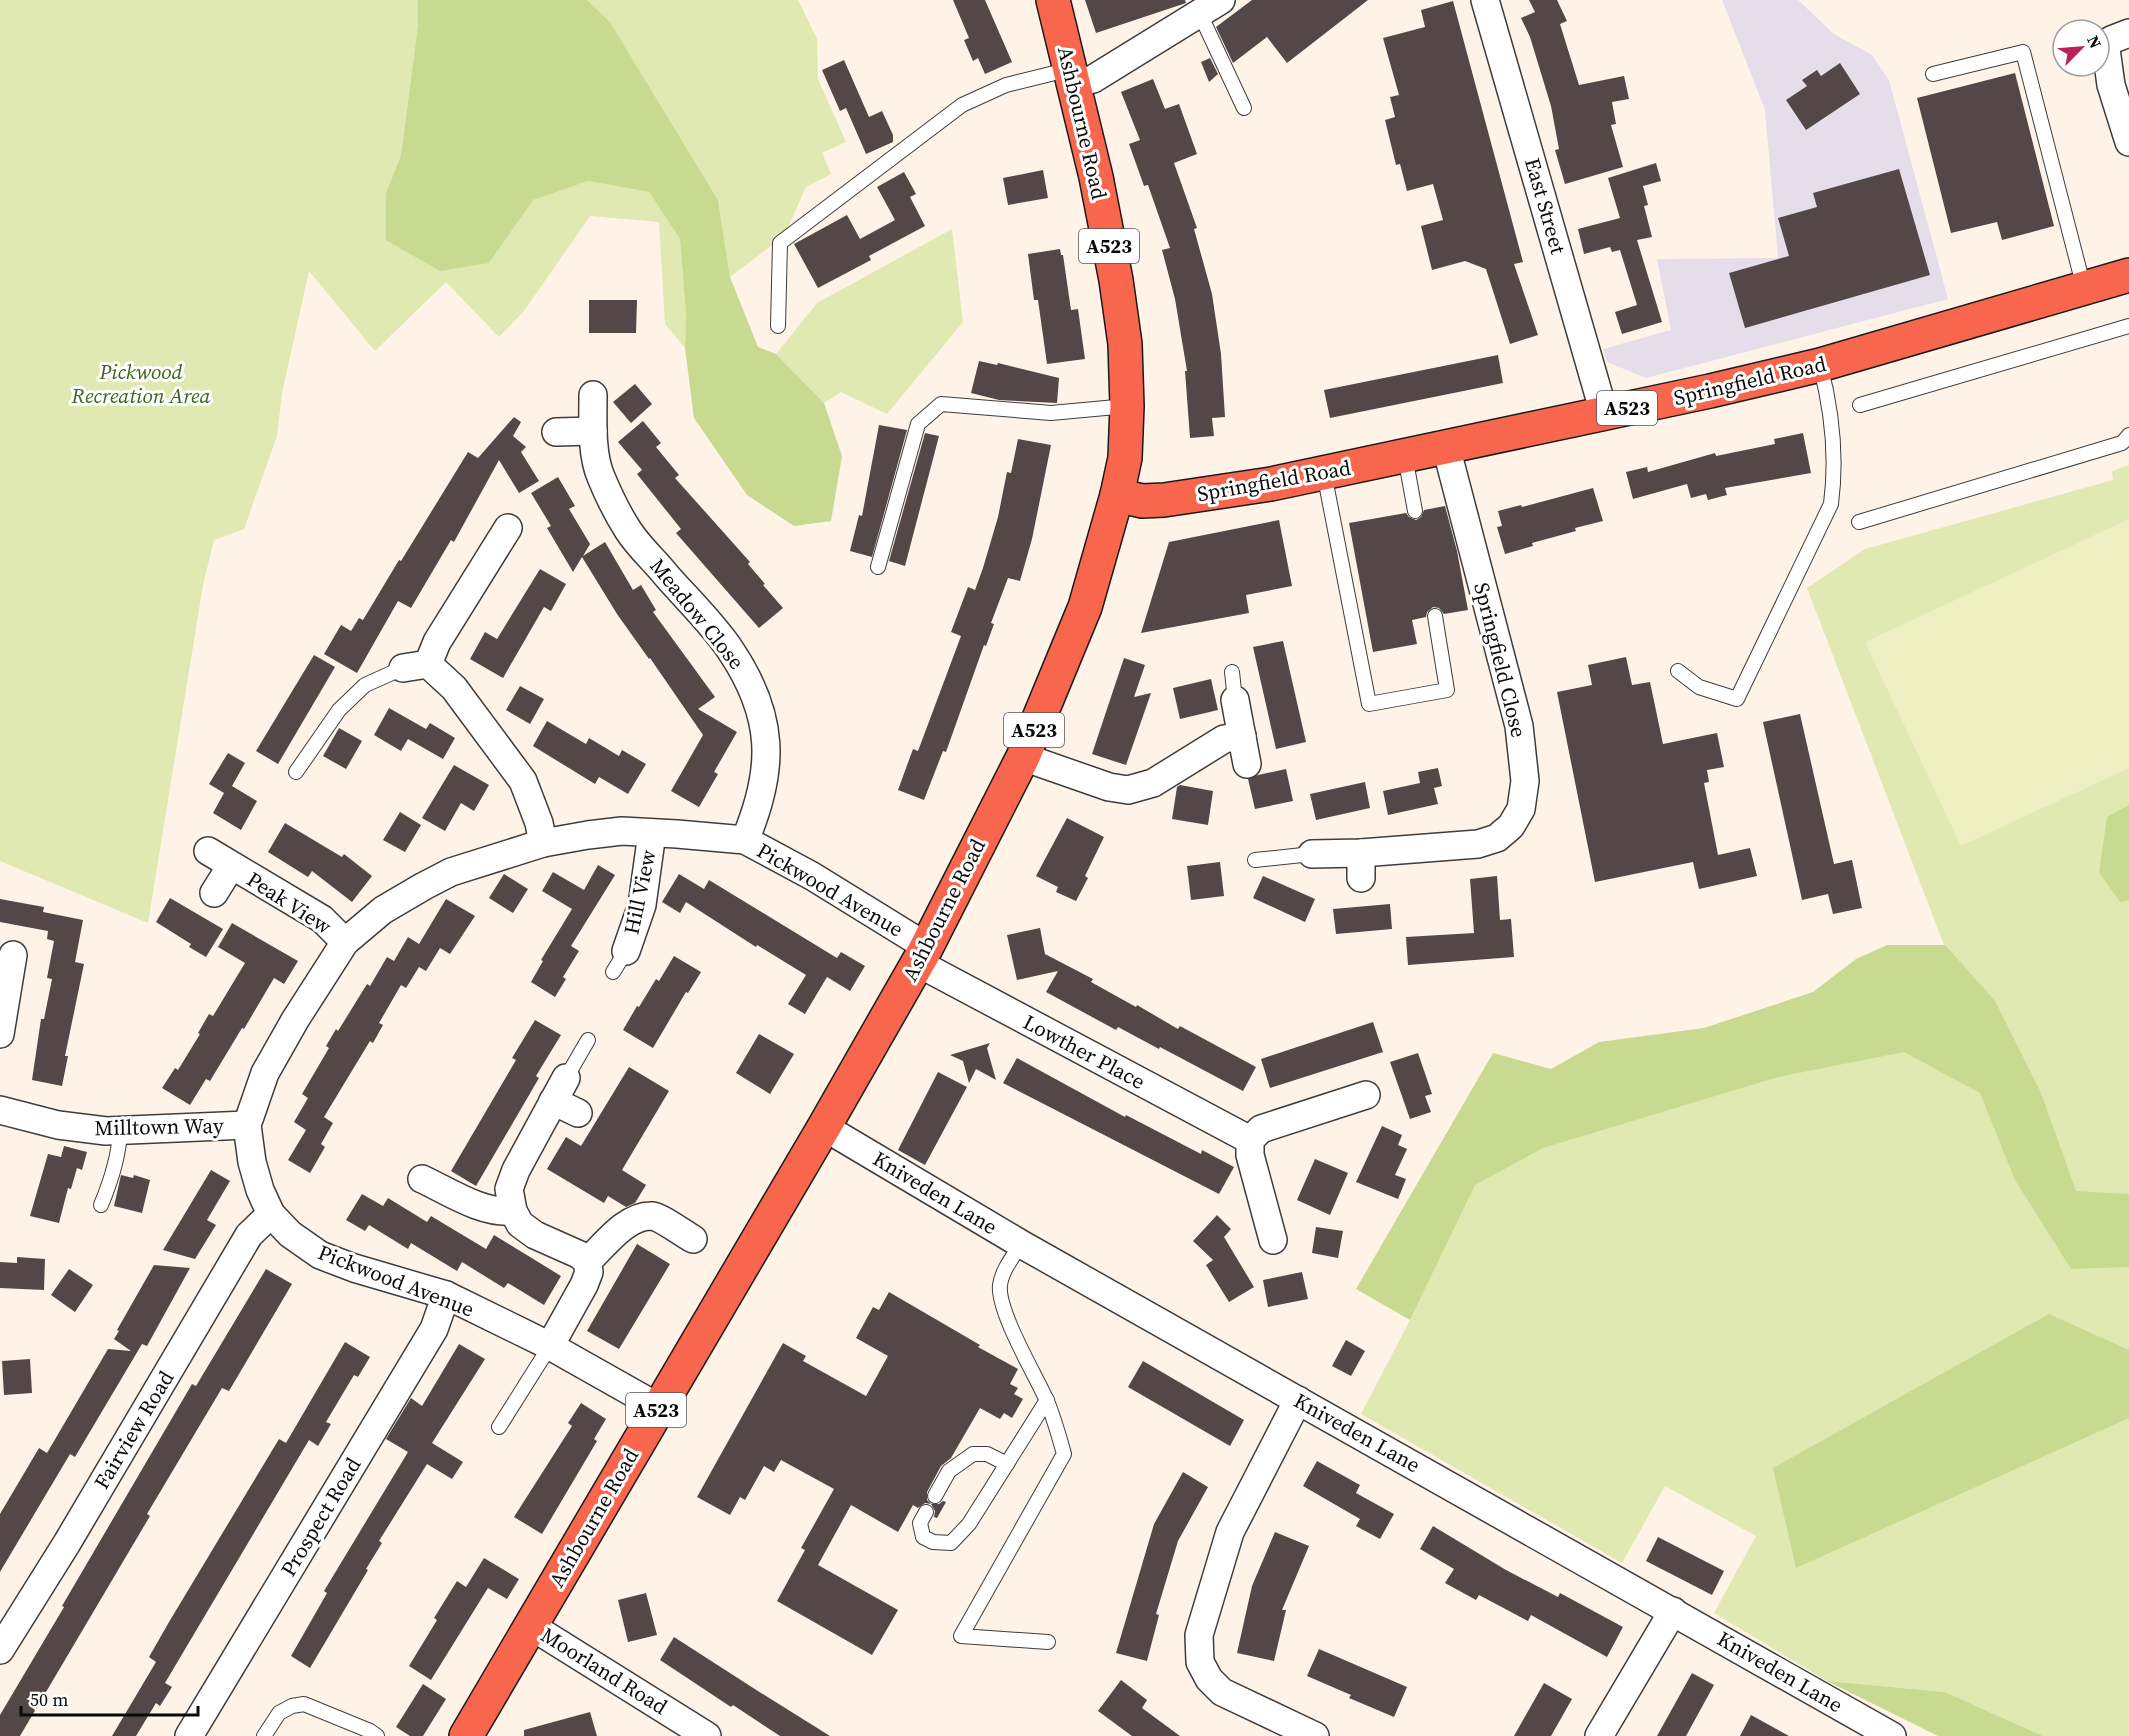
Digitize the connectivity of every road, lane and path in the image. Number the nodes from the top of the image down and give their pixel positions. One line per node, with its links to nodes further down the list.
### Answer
1 (1053, 0): 6 (highway, Ashbourne Road / A523)
2 (1485, 0): 17 (street, East Street)
3 (1210, 7): 6 (street); 7 (lane)
4 (2129, 33): 8 (street)
5 (1934, 74): 10 (lane)
6 (1073, 76): 11 (lane); 16 (highway, Ashbourne Road / A523)
7 (1244, 108)
8 (2129, 142)
9 (2129, 275): 10 (highway, Springfield Road / A523)
10 (2084, 288): 13 (highway, Springfield Road / A523)
11 (778, 326)
12 (2129, 326): 15 (lane)
13 (1820, 365): 17 (highway, Springfield Road / A523); 31 (lane)
14 (593, 395): 18 (street, Meadow Close)
15 (1860, 405)
16 (1127, 406): 24 (highway, Ashbourne Road / A523); 28 (lane)
17 (1604, 413): 21 (highway, Springfield Road / A523)
18 (592, 431): 19 (street); 39 (street, Meadow Close)
19 (556, 432)
20 (2129, 435): 26 (lane)
21 (1446, 447): 22 (highway, Springfield Road / A523); 42 (street, Springfield Close)
22 (1405, 456): 23 (highway, Springfield Road / A523); 25 (lane)
23 (1324, 473): 24 (highway, Springfield Road / A523); 29 (lane)
24 (1117, 495): 35 (highway, Ashbourne Road / A523)
25 (1415, 512)
26 (1859, 522)
27 (506, 546): 30 (street)
28 (878, 567)
29 (1435, 616)
30 (416, 666): 37 (lane); 40 (street)
31 (1678, 671)
32 (1232, 672): 33 (lane)
33 (1235, 700): 34 (street)
34 (1242, 736): 35 (street); 36 (street)
35 (1023, 757): 48 (highway, Ashbourne Road / A523)
36 (1247, 764)
37 (296, 772)
38 (652, 832): 39 (street, Pickwood Avenue); 40 (street, Pickwood Avenue); 47 (street, Hill View)
39 (745, 840): 48 (street, Pickwood Avenue)
40 (543, 843): 46 (street, Pickwood Avenue)
41 (208, 851): 44 (street, Peak View)
42 (1312, 854): 43 (lane)
43 (1255, 860)
44 (231, 866): 45 (street, Peak View); 46 (street, Peak View)
45 (214, 893)
46 (345, 942): 56 (street, Pickwood Avenue)
47 (622, 955)
48 (923, 955): 57 (highway, Ashbourne Road / A523); 59 (street, Lowther Place)
49 (7, 972): 50 (street)
50 (0, 1034)
51 (588, 1040): 52 (lane)
52 (559, 1089): 55 (street); 62 (street)
53 (1366, 1095): 59 (street)
54 (0, 1110): 58 (street, Milltown Way)
55 (578, 1113)
56 (248, 1125): 58 (street, Milltown Way); 63 (street, Pickwood Avenue)
57 (824, 1127): 66 (street, Kniveden Lane); 72 (highway, Ashbourne Road / A523)
58 (120, 1131): 61 (lane)
59 (1250, 1140): 65 (street)
60 (422, 1179): 62 (street)
61 (101, 1205)
62 (513, 1211): 67 (street)
63 (271, 1214): 68 (street, Pickwood Avenue); 80 (street, Fairview Road)
64 (693, 1239): 67 (street)
65 (1273, 1240)
66 (1021, 1244): 70 (lane); 71 (street, Kniveden Lane)
67 (587, 1262): 69 (street)
68 (446, 1295): 69 (street, Pickwood Avenue); 81 (street, Prospect Road)
69 (550, 1346): 72 (street, Pickwood Avenue); 73 (lane)
70 (1047, 1400): 74 (lane); 79 (lane)
71 (1298, 1400): 77 (street, Kniveden Lane); 86 (street)
72 (658, 1407): 78 (highway, Ashbourne Road / A523)
73 (500, 1427)
74 (1007, 1464): 75 (lane); 76 (lane)
75 (935, 1496)
76 (926, 1512)
77 (1673, 1611): 87 (street); 88 (street, Kniveden Lane)
78 (531, 1626): 84 (highway, Ashbourne Road / A523); 85 (street, Moorland Road)
79 (1048, 1642)
80 (0, 1650)
81 (189, 1736)
82 (264, 1736): 83 (lane)
83 (377, 1736)
84 (466, 1736)
85 (707, 1736)
86 (1315, 1736)
87 (1599, 1736)
88 (1892, 1736)

